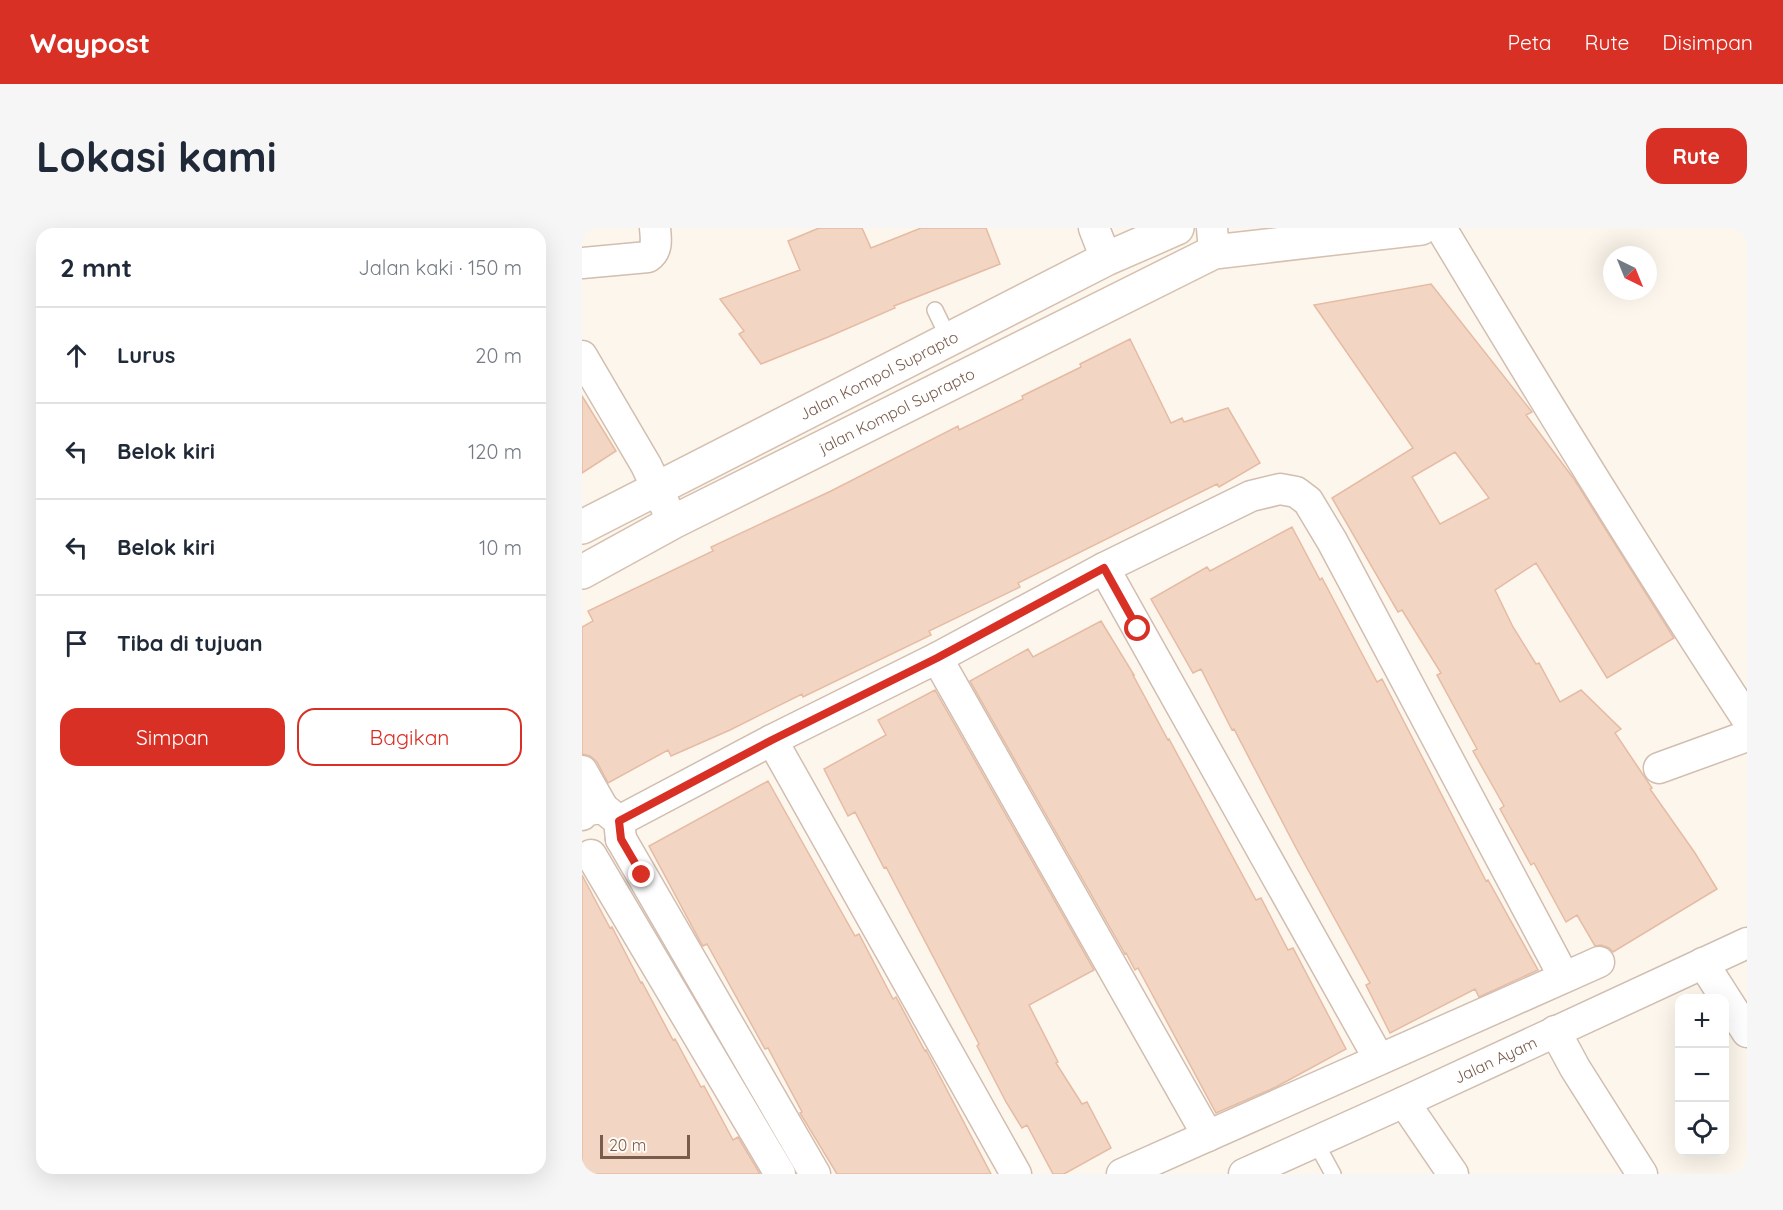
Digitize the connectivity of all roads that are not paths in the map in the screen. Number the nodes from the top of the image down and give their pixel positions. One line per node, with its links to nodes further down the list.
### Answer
1 (1094, 228): 7 (street)
2 (1177, 228): 7 (street, Jalan Kompol Suprapto)
3 (1421, 228): 6 (street, jalan Kompol Suprapto)
4 (1441, 228): 18 (street)
5 (656, 236): 8 (street)
6 (1213, 240): 13 (street, jalan Kompol Suprapto)
7 (1106, 259): 10 (street, Jalan Kompol Suprapto)
8 (582, 263)
9 (935, 309): 10 (lane)
10 (949, 339): 12 (street, Jalan Kompol Suprapto)
11 (582, 356): 12 (street)
12 (658, 489): 13 (street); 14 (street, Jalan Kompol Suprapto)
13 (673, 522): 16 (street, jalan Kompol Suprapto)
14 (582, 527)
15 (1104, 568): 17 (street); 30 (street); 35 (street)
16 (582, 572)
17 (937, 658): 20 (street); 39 (street)
18 (1747, 719)
19 (1747, 736): 21 (street)
20 (772, 740): 23 (street); 43 (street)
21 (1659, 768)
22 (582, 771): 23 (street)
23 (606, 821): 24 (street); 25 (street)
24 (586, 852): 26 (street)
25 (663, 911): 26 (street); 31 (street)
26 (634, 929): 32 (street)
27 (1747, 943): 29 (street, Jalan Ayam)
28 (1599, 962): 30 (street)
29 (1703, 963): 33 (street, Jalan Ayam); 34 (street)
30 (1564, 977): 35 (street)
31 (716, 1002): 32 (street); 37 (street)
32 (687, 1018): 38 (street)
33 (1555, 1031): 36 (street, Jalan Ayam); 48 (street)
34 (1747, 1032)
35 (1379, 1059): 39 (street)
36 (1411, 1113): 40 (street, Jalan Ayam); 47 (street)
37 (780, 1114): 38 (street); 42 (street)
38 (753, 1128): 41 (street)
39 (1208, 1136): 44 (street)
40 (1315, 1141): 45 (street, Jalan Ayam); 46 (lane)
41 (780, 1174)
42 (815, 1174)
43 (1016, 1174)
44 (1122, 1174)
45 (1246, 1174)
46 (1333, 1174)
47 (1453, 1174)
48 (1642, 1174)

